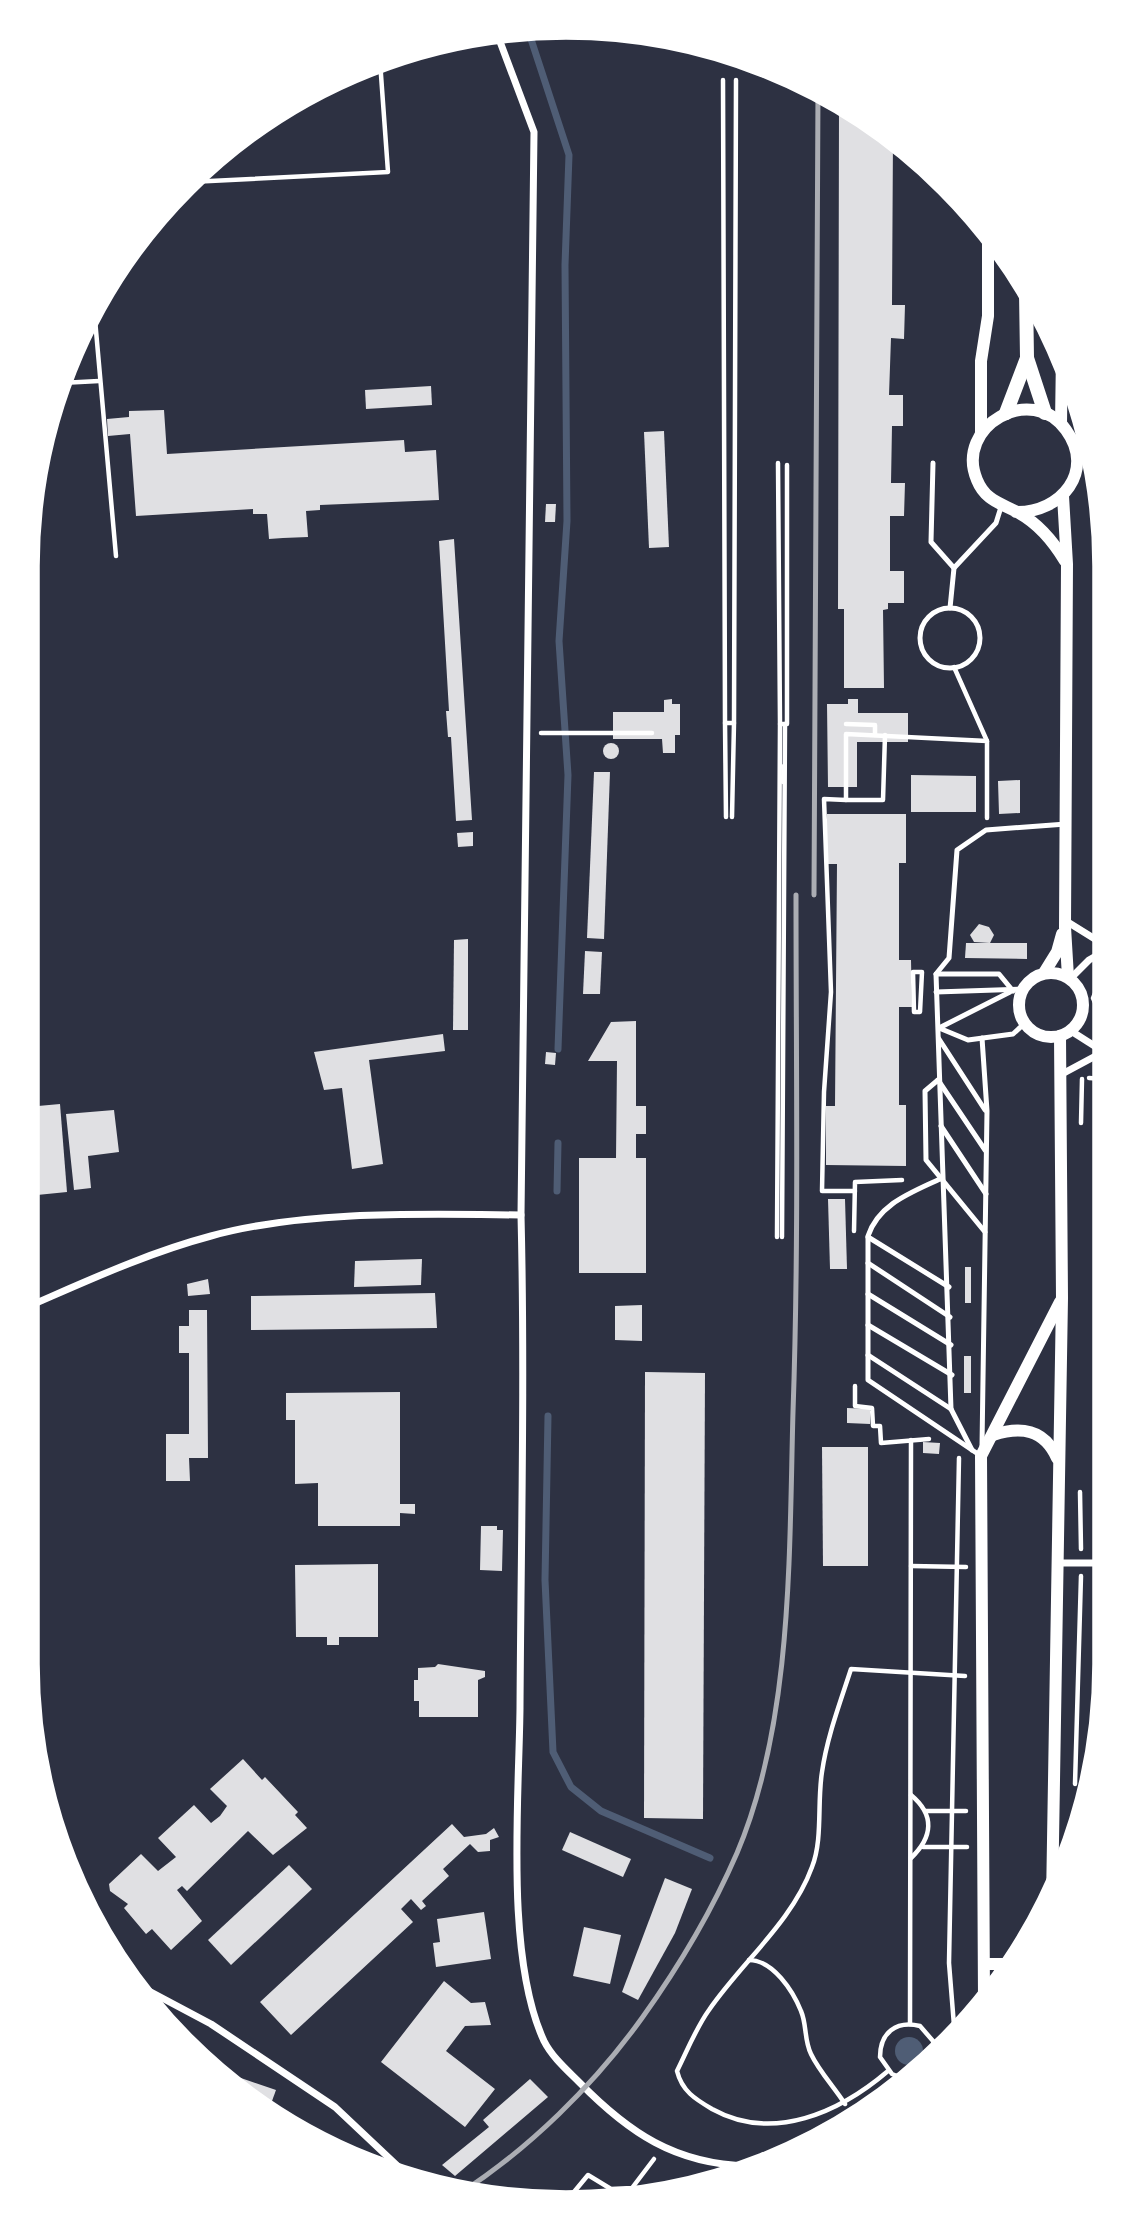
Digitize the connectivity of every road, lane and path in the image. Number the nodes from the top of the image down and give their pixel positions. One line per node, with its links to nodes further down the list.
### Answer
1 (500, 43): 35 (street)
2 (381, 73): 5 (path)
3 (723, 80): 30 (path)
4 (736, 80): 31 (path)
5 (206, 181)
6 (988, 249): 16 (street)
7 (1026, 307): 9 (main road)
8 (95, 328): 10 (path)
9 (1027, 358): 13 (main road); 14 (main road)
10 (99, 381): 11 (path); 25 (path)
11 (72, 382)
12 (1062, 385): 15 (street)
13 (1006, 413): 14 (street); 16 (street)
14 (1045, 413): 15 (street)
15 (1061, 423): 17 (street)
16 (981, 433): 23 (street)
17 (1076, 456): 18 (street); 22 (street)
18 (1083, 456)
19 (778, 463): 32 (path)
20 (933, 463): 27 (lane)
21 (787, 465): 33 (path)
22 (1063, 496): 24 (street); 26 (street)
23 (1001, 507): 24 (street); 27 (lane)
24 (1016, 512): 26 (street)
25 (116, 556)
26 (1068, 564): 46 (street)
27 (954, 568): 28 (lane)
28 (950, 608): 29 (lane); 29 (lane)
29 (954, 667): 41 (path)
30 (724, 723): 31 (path); 42 (path)
31 (734, 723): 42 (path)
32 (780, 724): 33 (path); 43 (path)
33 (787, 724): 43 (path)
34 (846, 724): 39 (path)
35 (527, 733): 36 (path); 75 (street)
36 (652, 733)
37 (730, 733): 42 (path)
38 (785, 733): 43 (path)
39 (875, 735): 40 (path); 44 (path)
40 (885, 735): 41 (path); 44 (path)
41 (987, 741): 47 (path)
42 (729, 780): 45 (path)
43 (783, 782): 78 (path)
44 (846, 800): 73 (path)
45 (729, 817)
46 (1066, 824): 47 (lane); 48 (street)
47 (986, 830): 52 (lane)
48 (1065, 923): 49 (street); 53 (street); 54 (street)
49 (1094, 939)
50 (1094, 958): 54 (street)
51 (914, 972): 56 (path)
52 (936, 974): 55 (lane); 58 (lane)
53 (1044, 974): 54 (street); 55 (street)
54 (1069, 978): 62 (street)
55 (1018, 990): 58 (lane); 60 (street); 61 (lane)
56 (912, 992): 57 (path); 59 (path)
57 (921, 992)
58 (936, 992): 61 (lane)
59 (914, 1012)
60 (1026, 1023): 62 (street); 63 (lane)
61 (939, 1028): 63 (lane); 64 (lane)
62 (1065, 1033): 65 (street); 67 (street)
63 (982, 1038): 69 (lane)
64 (939, 1039): 68 (lane); 69 (lane)
65 (1094, 1048)
66 (1094, 1057): 67 (street)
67 (1062, 1074): 82 (street)
68 (938, 1080): 70 (lane); 71 (lane); 72 (lane)
69 (987, 1111): 71 (lane)
70 (939, 1123): 72 (lane); 74 (lane)
71 (986, 1152): 74 (lane)
72 (942, 1178): 76 (lane); 77 (lane); 80 (lane)
73 (912, 1180)
74 (986, 1194): 76 (lane)
75 (520, 1214): 83 (street); 125 (street)
76 (985, 1233): 95 (lane)
77 (868, 1236): 79 (lane); 80 (lane)
78 (780, 1237)
79 (868, 1264): 81 (lane); 84 (lane)
80 (948, 1287): 84 (lane)
81 (868, 1294): 85 (lane); 86 (lane)
82 (1062, 1298): 91 (street); 96 (street)
83 (38, 1302)
84 (950, 1317): 86 (lane)
85 (868, 1325): 87 (lane); 88 (lane)
86 (951, 1345): 88 (lane)
87 (868, 1355): 90 (lane); 94 (lane)
88 (952, 1375): 90 (lane)
89 (855, 1406): 93 (path)
90 (951, 1409): 95 (lane)
91 (993, 1435): 95 (street); 96 (street)
92 (935, 1439): 93 (path)
93 (911, 1440): 99 (path)
94 (959, 1442): 95 (lane); 100 (path)
95 (976, 1453): 101 (street)
96 (1059, 1462): 97 (street)
97 (1058, 1563): 98 (street); 113 (street)
98 (1094, 1563)
99 (911, 1566): 100 (path); 102 (path)
100 (956, 1567): 101 (path); 103 (path)
101 (982, 1567): 104 (street)
102 (911, 1674): 103 (path); 105 (path); 114 (path)
103 (954, 1676): 104 (path); 107 (path)
104 (982, 1676): 108 (street)
105 (910, 1794): 106 (path); 112 (path)
106 (925, 1811): 107 (path); 109 (path)
107 (951, 1811): 108 (path); 110 (path)
108 (983, 1811): 111 (street)
109 (923, 1847): 110 (path); 112 (path)
110 (950, 1847): 111 (path); 119 (path)
111 (984, 1847): 115 (street)
112 (910, 1858): 120 (path)
113 (1053, 1870)
114 (748, 1960): 124 (path); 124 (path)
115 (984, 1964): 116 (street); 117 (street)
116 (1002, 1964)
117 (984, 1987)
118 (154, 1994): 126 (street)
119 (954, 2023)
120 (909, 2024): 121 (path); 122 (path)
121 (933, 2044)
122 (888, 2071): 123 (path); 124 (path)
123 (898, 2075)
124 (845, 2104)
125 (660, 2148): 127 (street); 128 (path)
126 (394, 2163)
127 (733, 2165)
128 (633, 2188)
129 (624, 2189): 130 (path)
130 (574, 2192)

